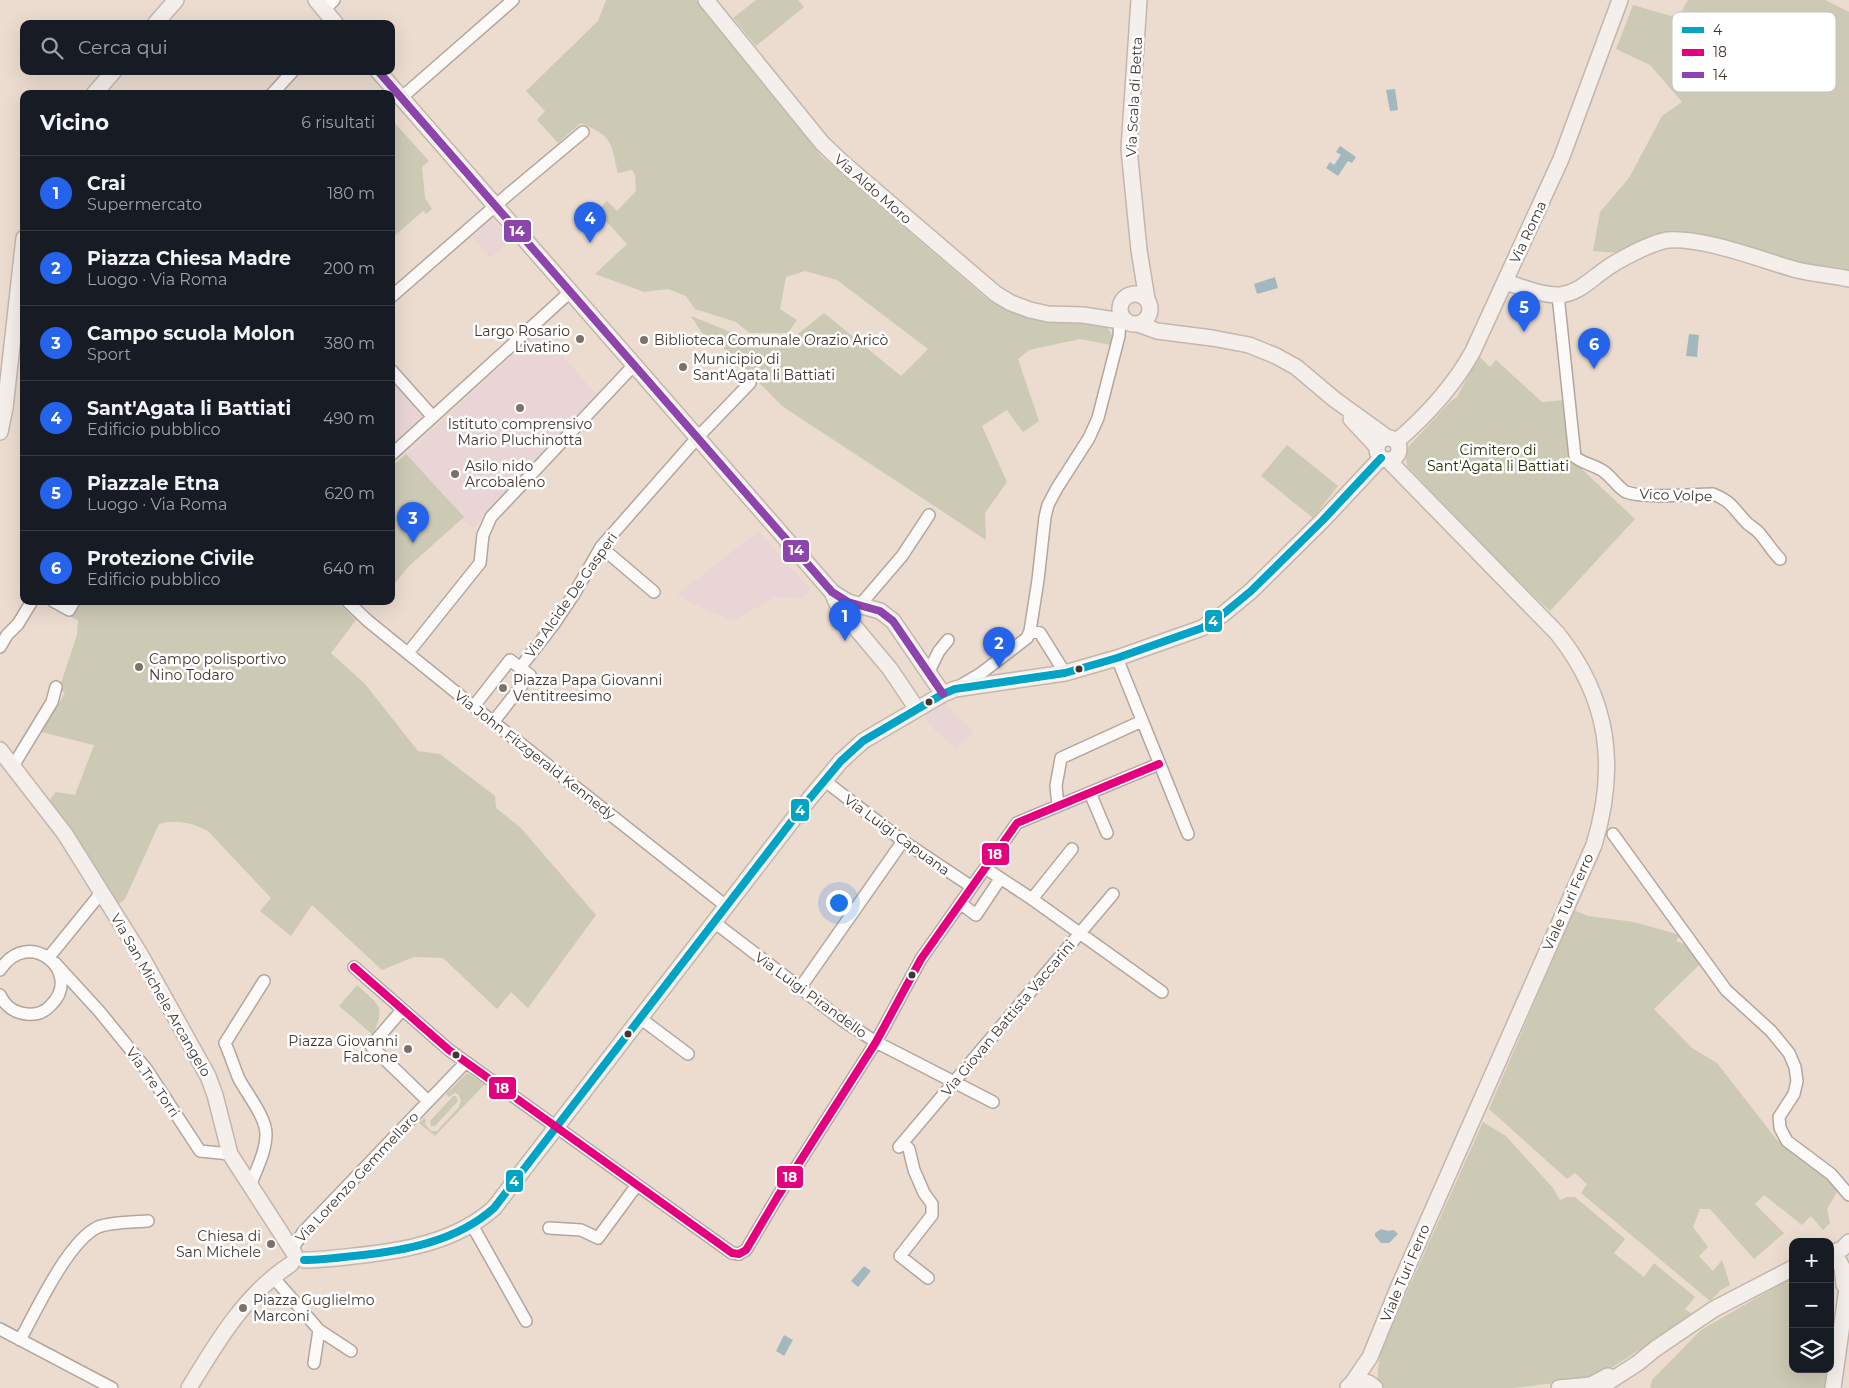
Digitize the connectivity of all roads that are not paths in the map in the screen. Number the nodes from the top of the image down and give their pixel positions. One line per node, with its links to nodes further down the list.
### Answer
1 (176, 0): 7 (main road)
2 (513, 0): 16 (street)
3 (706, 0): 28 (main road, Via Aldo Moro)
4 (1620, 0): 21 (main road, Via Roma)
5 (1139, 2): 19 (main road, Via Scala di Betta)
6 (325, 3): 8 (main road)
7 (158, 20)
8 (334, 20)
9 (111, 75): 12 (main road)
10 (290, 75): 13 (street)
11 (381, 75): 14 (main road)
12 (97, 90)
13 (276, 90)
14 (394, 90)
15 (395, 91): 16 (main road)
16 (401, 98): 18 (main road)
17 (583, 132): 18 (street)
18 (495, 206): 22 (main road); 23 (street)
19 (1139, 250): 25 (main road); 27 (main road)
20 (1849, 279): 24 (main road)
21 (1505, 282): 24 (main road); 39 (main road, Via Roma)
22 (570, 292): 33 (main road); 36 (street)
23 (395, 294)
24 (1558, 295): 43 (street, Vico Volpe)
25 (1149, 305): 27 (main road); 27 (main road); 31 (main road)
26 (20, 312): 30 (main road)
27 (1126, 313): 28 (main road); 29 (main road); 31 (main road, Viale Turi Ferro); 32 (street)
28 (1083, 315): 29 (main road)
29 (1100, 317): 32 (street)
30 (19, 330): 37 (main road)
31 (1174, 332): 39 (main road, Viale Turi Ferro)
32 (1119, 336): 52 (street)
33 (634, 365): 38 (main road); 55 (street)
34 (395, 374): 36 (street)
35 (750, 383): 38 (street, Via Alcide De Gasperi)
36 (433, 417): 40 (street)
37 (0, 432)
38 (697, 438): 42 (street, Via Alcide De Gasperi); 45 (main road)
39 (1388, 449): 56 (main road, Via Roma); 127 (main road, Viale Turi Ferro)
40 (395, 451)
41 (929, 515): 46 (street)
42 (601, 547): 44 (street); 57 (street, Via Alcide De Gasperi)
43 (1780, 559)
44 (654, 592)
45 (832, 592): 46 (main road); 51 (main road)
46 (858, 604): 51 (main road); 58 (main road)
47 (30, 605): 54 (street)
48 (60, 605): 49 (street)
49 (72, 605)
50 (352, 605): 55 (street, Via John Fitzgerald Kennedy)
51 (844, 615): 63 (main road)
52 (1028, 635): 59 (street); 61 (street)
53 (948, 640): 58 (street)
54 (0, 647)
55 (408, 653): 62 (street, Via John Fitzgerald Kennedy)
56 (1117, 658): 59 (main road, Via Roma); 65 (street)
57 (522, 665): 62 (street); 64 (street)
58 (928, 673): 61 (main road)
59 (1065, 673): 61 (main road, Via Roma)
60 (56, 687): 68 (street)
61 (948, 692): 63 (main road)
62 (474, 706): 64 (street, Via John Fitzgerald Kennedy)
63 (917, 709): 69 (main road)
64 (494, 721): 84 (street, Via John Fitzgerald Kennedy)
65 (1142, 721): 67 (street); 71 (street)
66 (0, 750): 68 (main road, Via San Michele Arcangelo)
67 (1160, 764): 70 (street); 73 (street)
68 (13, 766): 80 (main road, Via San Michele Arcangelo)
69 (824, 780): 75 (street, Via Luigi Capuana); 84 (main road)
70 (1090, 792): 71 (street); 72 (street)
71 (1058, 806): 77 (street)
72 (1107, 833)
73 (1188, 834)
74 (1613, 834): 108 (street)
75 (903, 841): 79 (street, Via Luigi Capuana); 91 (street)
76 (1072, 849): 82 (street)
77 (985, 868): 78 (street); 79 (street)
78 (1000, 879): 82 (street); 83 (street)
79 (972, 888): 83 (street)
80 (101, 893): 87 (street); 105 (main road, Via San Michele Arcangelo)
81 (1113, 894): 86 (street, Via Giovan Battista Vaccarini)
82 (1032, 898): 86 (street)
83 (960, 904): 98 (street)
84 (726, 906): 85 (main road)
85 (714, 922): 91 (street, Via Luigi Pirandello); 97 (main road)
86 (1079, 932): 92 (street); 101 (street, Via Giovan Battista Vaccarini)
87 (52, 960): 89 (street); 93 (street); 95 (street)
88 (354, 967): 96 (street)
89 (0, 970)
90 (264, 980): 107 (street)
91 (800, 988): 98 (street, Via Luigi Pirandello)
92 (1162, 992)
93 (82, 993): 95 (street); 105 (street, Via Tre Torri)
94 (0, 995): 95 (street)
95 (55, 1001)
96 (402, 1010): 100 (street); 103 (street)
97 (640, 1018): 99 (street); 104 (main road)
98 (876, 1042): 101 (street, Via Luigi Pirandello); 106 (street)
99 (688, 1054)
100 (466, 1062): 103 (street, Via Lorenzo Gemmellaro); 104 (street)
101 (954, 1082): 102 (street, Via Luigi Pirandello); 119 (street, Via Giovan Battista Vaccarini)
102 (993, 1102)
103 (425, 1104): 114 (street, Via Lorenzo Gemmellaro)
104 (558, 1127): 106 (street); 110 (main road)
105 (230, 1154): 107 (main road, Via San Michele Arcangelo)
106 (637, 1185): 111 (street)
107 (250, 1186): 114 (main road, Via San Michele Arcangelo)
108 (1849, 1195)
109 (148, 1221): 124 (street)
110 (472, 1225): 114 (main road); 121 (street)
111 (549, 1228)
112 (1849, 1244): 113 (main road)
113 (1834, 1252)
114 (295, 1256): 118 (main road)
115 (1834, 1256): 120 (main road)
116 (1789, 1270): 125 (main road)
117 (1849, 1274): 120 (main road)
118 (273, 1277): 123 (street); 132 (main road)
119 (928, 1278)
120 (1846, 1292): 135 (main road)
121 (526, 1321)
122 (0, 1329): 124 (street)
123 (319, 1330): 126 (street); 128 (street)
124 (20, 1340): 131 (street)
125 (1655, 1349): 133 (main road); 134 (main road)
126 (351, 1351)
127 (1370, 1357): 129 (main road); 130 (main road)
128 (314, 1363)
129 (1349, 1386): 130 (main road)
130 (1373, 1386)
131 (112, 1388)
132 (189, 1388)
133 (1559, 1388)
134 (1599, 1388)
135 (1833, 1388)

